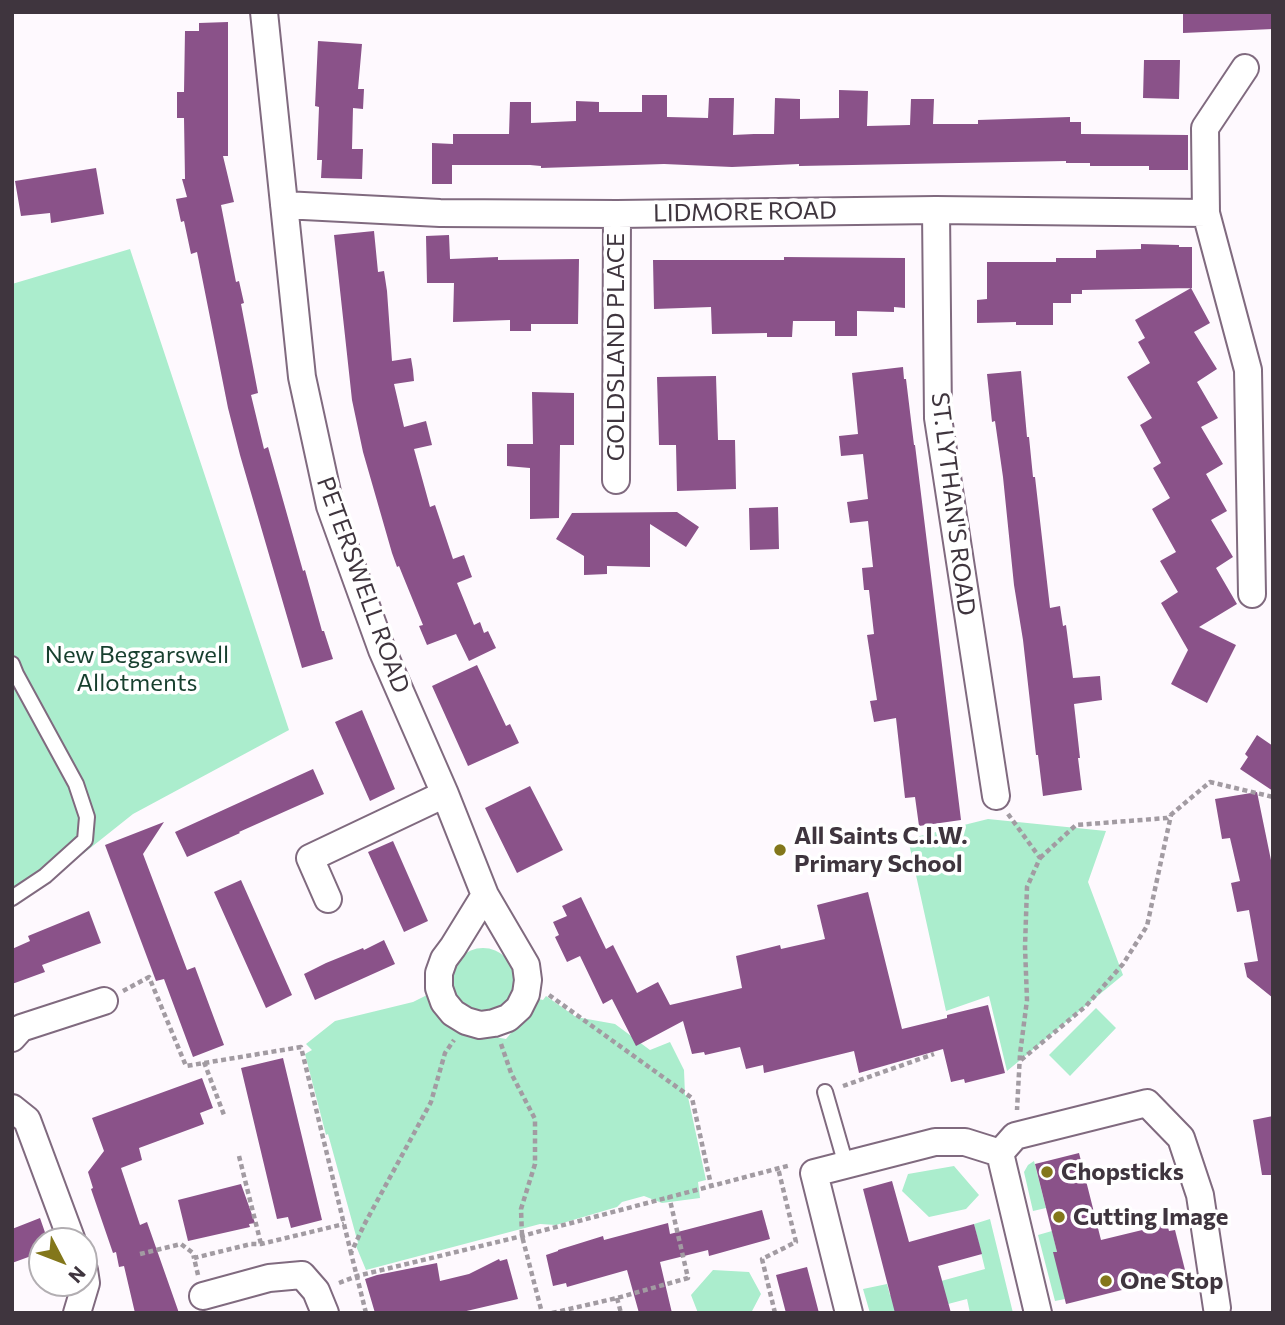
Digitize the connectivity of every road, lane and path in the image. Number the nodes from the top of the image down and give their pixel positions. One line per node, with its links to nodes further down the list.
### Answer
1 (264, 12): 3 (street, PETERSWELL ROAD)
2 (1245, 68): 5 (street)
3 (284, 205): 6 (street, LIDMORE ROAD); 10 (street, PETERSWELL ROAD)
4 (936, 209): 5 (street, LIDMORE ROAD); 6 (street, LIDMORE ROAD); 11 (street, ST. LYTHAN'S ROAD)
5 (1206, 213): 8 (street)
6 (617, 214): 7 (street, GOLDSLAND PLACE)
7 (616, 480)
8 (1252, 594)
9 (12, 664): 16 (lane)
10 (445, 794): 15 (street, PETERSWELL ROAD); 17 (street)
11 (996, 796): 14 (path)
12 (1273, 797): 13 (path)
13 (1171, 815): 14 (path); 24 (path)
14 (1040, 858): 24 (path)
15 (485, 895): 18 (street, PETERSWELL ROAD); 20 (street)
16 (12, 898)
17 (328, 899)
18 (528, 980): 21 (street); 34 (path)
19 (104, 1001): 22 (street); 25 (path)
20 (466, 1021): 21 (street); 40 (path)
21 (494, 1023): 38 (path)
22 (12, 1038)
23 (934, 1054): 26 (path)
24 (1020, 1060): 29 (path)
25 (204, 1062): 27 (path); 36 (path)
26 (825, 1092): 31 (lane)
27 (224, 1115)
28 (17, 1118): 37 (street)
29 (1008, 1145): 31 (street); 47 (street); 54 (street)
30 (239, 1156): 39 (path)
31 (846, 1165): 33 (street)
32 (778, 1168): 33 (path); 34 (path); 52 (path)
33 (814, 1173): 53 (street)
34 (711, 1185): 35 (path)
35 (669, 1196): 38 (path); 45 (path)
36 (344, 1224): 39 (path); 40 (path)
37 (66, 1227)
38 (522, 1236): 43 (path); 49 (path)
39 (261, 1244): 42 (path)
40 (351, 1253): 43 (path)
41 (140, 1254): 42 (path)
42 (194, 1258): 44 (path)
43 (357, 1276): 46 (path); 48 (path)
44 (203, 1296): 46 (street)
45 (617, 1298): 50 (path); 51 (path)
46 (321, 1302)
47 (1208, 1310)
48 (366, 1313)
49 (542, 1313)
50 (552, 1313)
51 (621, 1313)
52 (775, 1313)
53 (849, 1313)
54 (1038, 1313)

